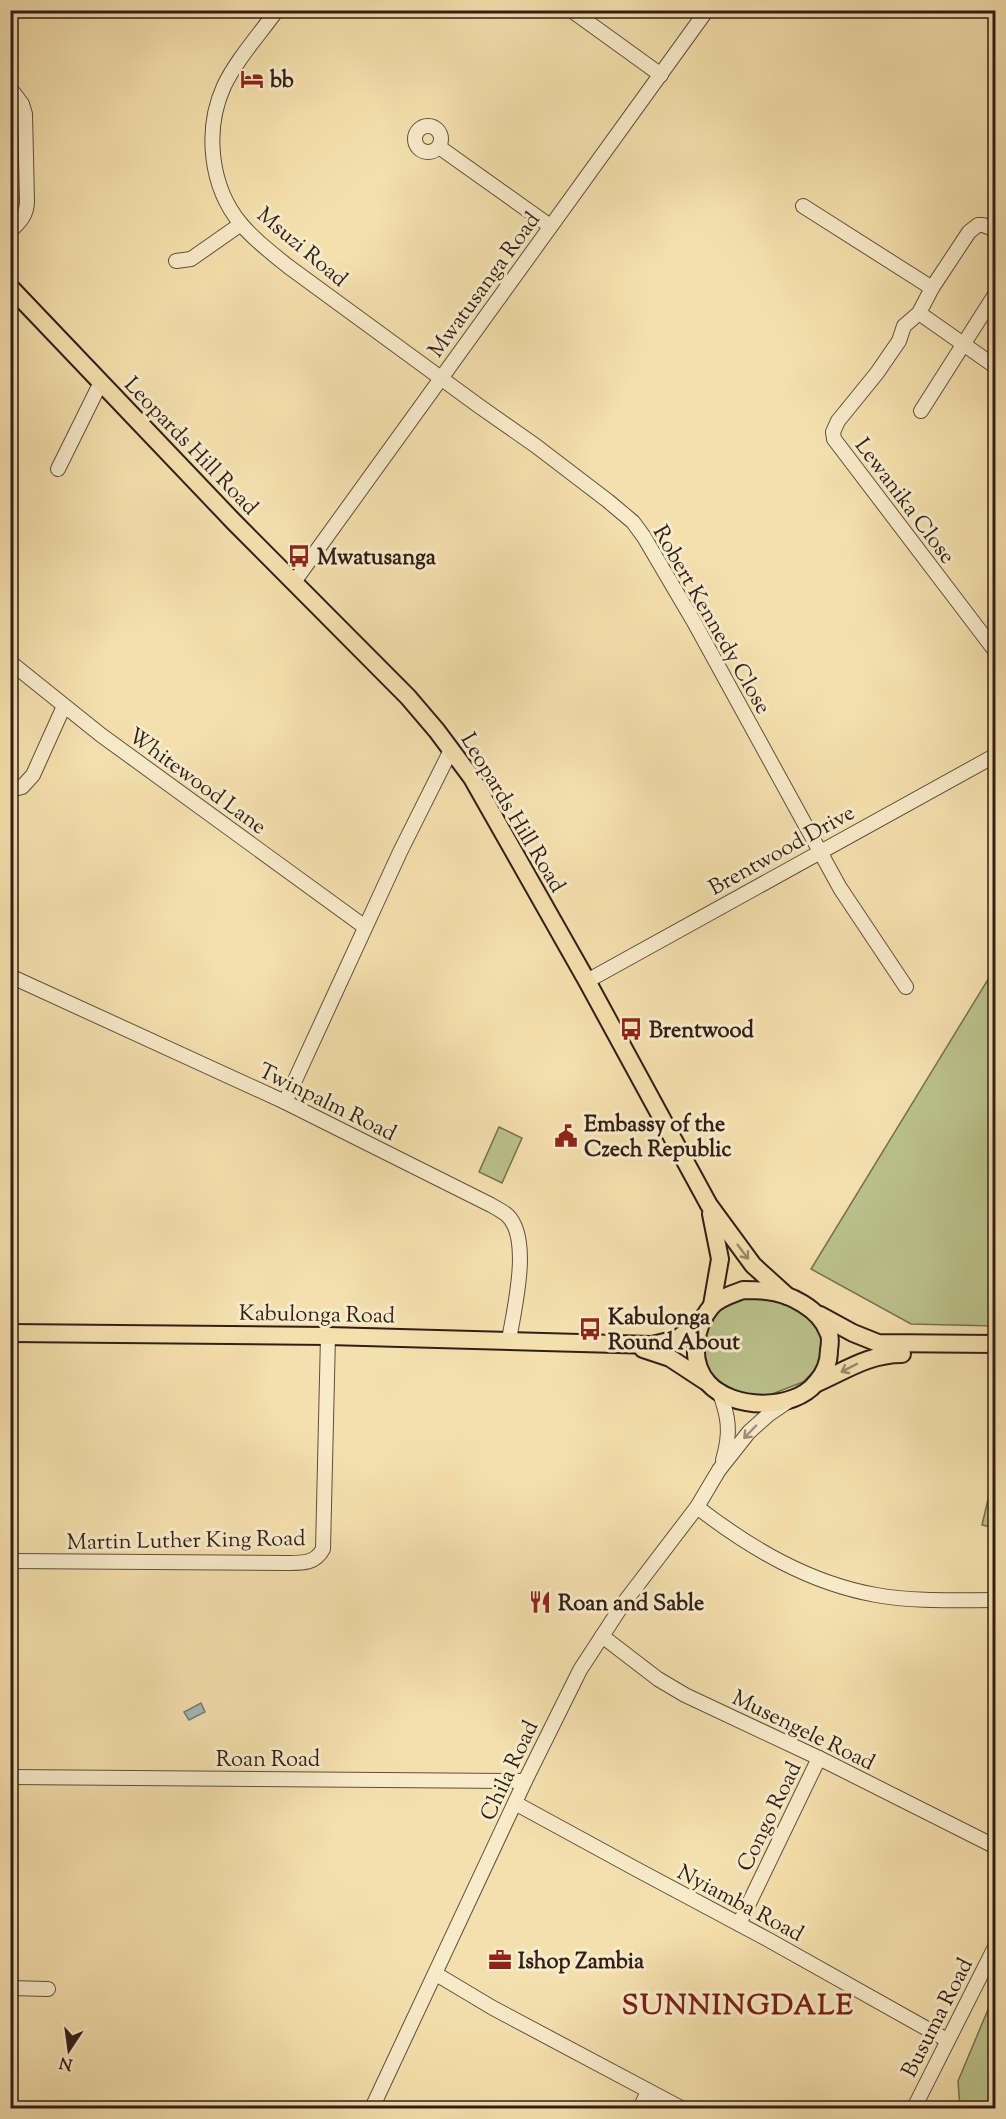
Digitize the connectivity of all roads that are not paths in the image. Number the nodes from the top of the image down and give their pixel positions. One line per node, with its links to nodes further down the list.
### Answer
1 (277, 10): 8 (street, Msuzi Road)
2 (571, 10): 4 (street)
3 (707, 10): 4 (street, Mwatusanga Road)
4 (661, 75): 9 (street, Mwatusanga Road)
5 (10, 88): 11 (street)
6 (439, 147): 9 (street)
7 (803, 206): 14 (street)
8 (241, 224): 12 (street); 19 (street, Msuzi Road)
9 (550, 226): 19 (street, Mwatusanga Road)
10 (996, 230): 14 (street, Lewanika Close)
11 (10, 231)
12 (176, 261)
13 (10, 287): 20 (main road, Leopards Hill Road)
14 (932, 288): 16 (street, Lewanika Close)
15 (996, 293): 17 (street)
16 (919, 313): 17 (street); 24 (street, Lewanika Close)
17 (963, 344): 18 (street); 21 (street)
18 (996, 367)
19 (441, 378): 23 (street, Mwatusanga Road); 30 (street, Robert Kennedy Close)
20 (100, 382): 22 (street); 23 (main road, Leopards Hill Road)
21 (921, 411)
22 (58, 470)
23 (294, 582): 27 (main road, Leopards Hill Road)
24 (996, 652)
25 (10, 662): 26 (street, Whitewood Lane)
26 (64, 706): 29 (street); 31 (street, Whitewood Lane)
27 (451, 750): 31 (street); 33 (main road, Leopards Hill Road)
28 (996, 755): 30 (street, Brentwood Drive)
29 (10, 790)
30 (819, 853): 33 (street, Brentwood Drive); 34 (street, Robert Kennedy Close)
31 (365, 927): 35 (street)
32 (10, 976): 35 (street, Twinpalm Road)
33 (587, 981): 36 (main road, Leopards Hill Road)
34 (906, 987)
35 (285, 1102): 42 (street, Twinpalm Road)
36 (709, 1204): 37 (main road, Leopards Hill Road, one-way to 37); 38 (main road, Leopards Hill Road)
37 (787, 1296): 38 (main road); 39 (main road)
38 (708, 1312): 43 (main road, Kabulonga Road); 47 (main road)
39 (815, 1312): 44 (main road); 46 (main road)
40 (10, 1333): 41 (main road, Kabulonga Road)
41 (328, 1336): 42 (main road, Kabulonga Road); 51 (street, Martin Luther King Road)
42 (509, 1340): 43 (main road, Kabulonga Road)
43 (622, 1344): 47 (main road, Kabulonga Road)
44 (996, 1344)
45 (996, 1355): 46 (main road, one-way to 46)
46 (815, 1384): 48 (main road)
47 (713, 1387): 48 (main road); 49 (street, Chila Road)
48 (789, 1400): 49 (street, Chila Road, one-way to 49)
49 (719, 1470): 50 (street, Chila Road)
50 (697, 1507): 52 (street); 53 (street, Chila Road)
51 (10, 1561)
52 (996, 1600)
53 (602, 1636): 54 (street, Musengele Road); 56 (street, Chila Road)
54 (819, 1758): 58 (street, Musengele Road); 59 (street, Congo Road)
55 (10, 1777): 56 (street, Roan Road)
56 (525, 1781): 57 (street, Chila Road)
57 (515, 1803): 59 (street, Nyiamba Road); 61 (street, Chila Road)
58 (996, 1847)
59 (739, 1924): 64 (street, Nyiamba Road)
60 (996, 1945): 64 (street, Busuma Road)
61 (436, 1974): 65 (street); 66 (street, Chila Road)
62 (10, 1988): 63 (street)
63 (48, 1989)
64 (947, 2040): 69 (street, Busuma Road)
65 (648, 2092): 67 (street); 68 (street)
66 (372, 2109)
67 (640, 2109)
68 (681, 2109)
69 (914, 2109)

